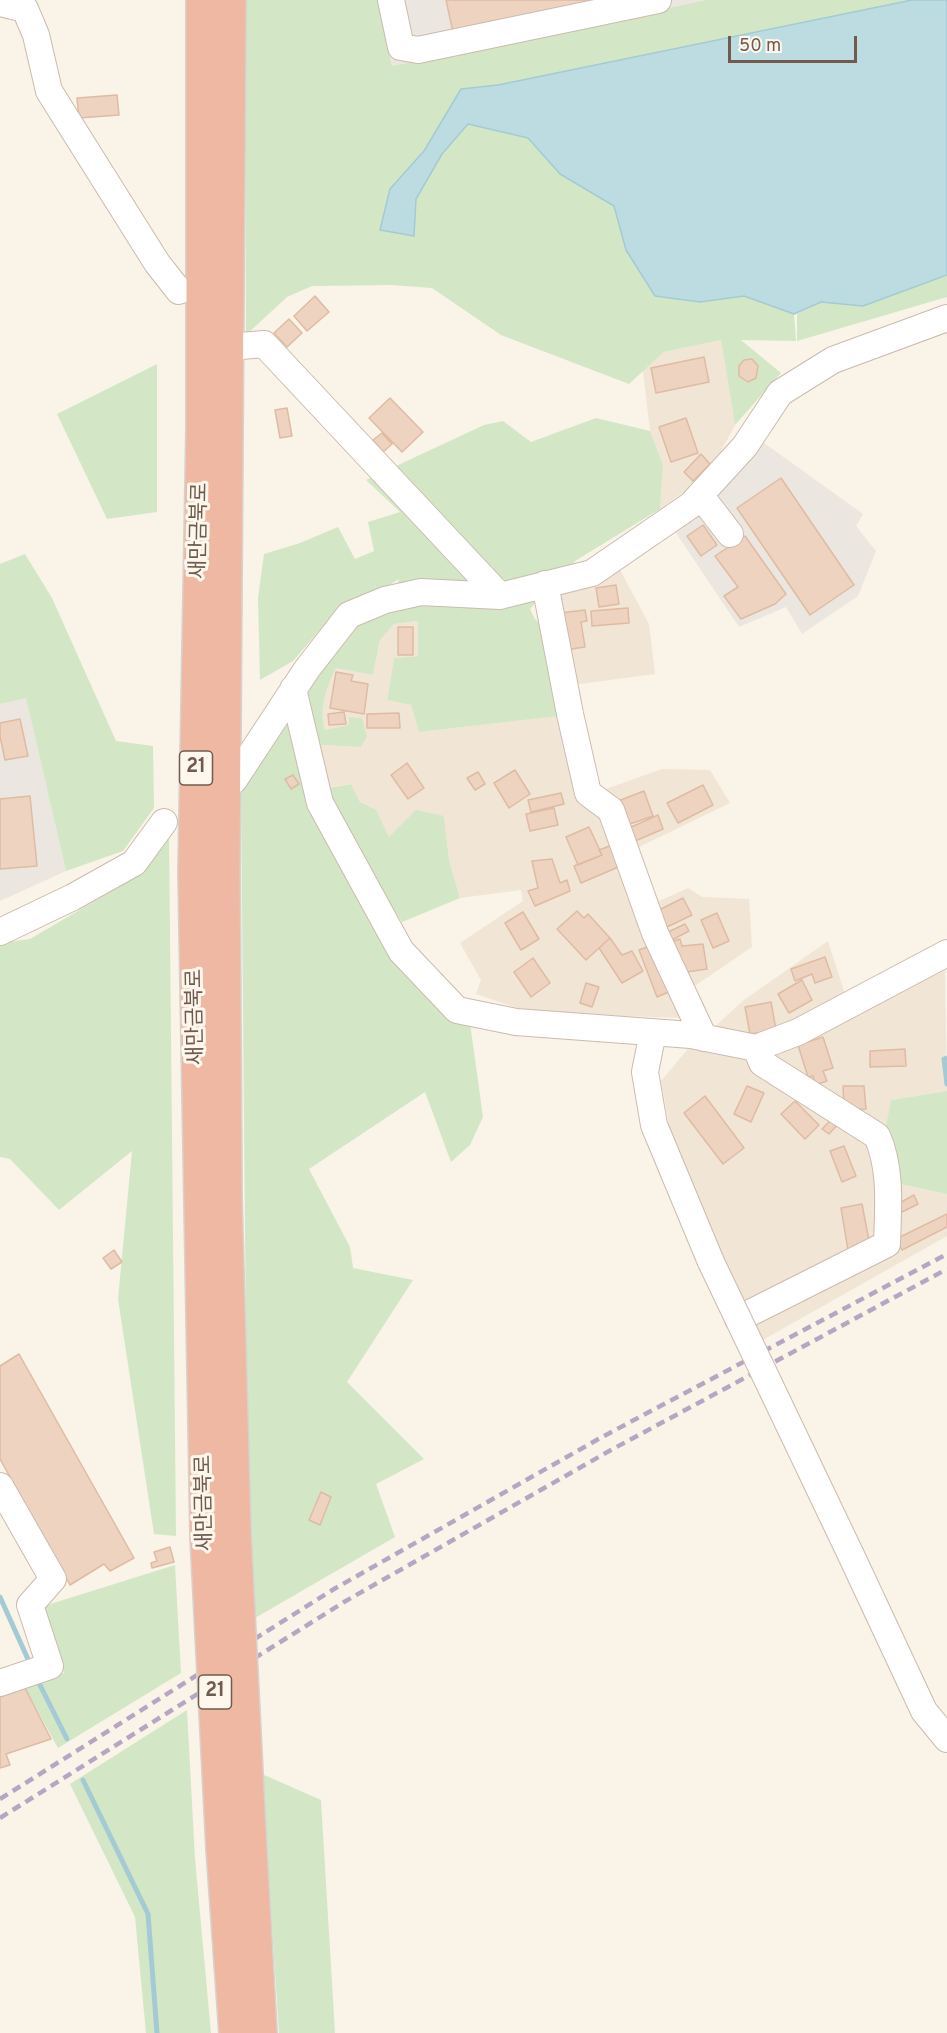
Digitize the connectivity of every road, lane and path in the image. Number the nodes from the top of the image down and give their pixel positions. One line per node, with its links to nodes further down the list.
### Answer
1 (203, 0): 23 (highway, 새만금북로 / 21)
2 (229, 0): 23 (highway, 새만금북로 / 21)
3 (391, 0): 4 (street)
4 (658, 0)
5 (0, 3): 6 (street)
6 (179, 291)
7 (947, 318): 9 (street)
8 (241, 346): 12 (street)
9 (700, 495): 10 (street); 11 (street)
10 (730, 534)
11 (545, 584): 12 (street); 19 (street)
12 (500, 596): 13 (street)
13 (293, 689): 14 (street); 18 (street)
14 (234, 780)
15 (164, 822): 16 (street)
16 (0, 932)
17 (947, 953): 20 (street)
18 (653, 1032): 19 (street); 21 (street, bridge)
19 (704, 1038): 20 (street)
20 (756, 1048): 21 (street)
21 (738, 1319): 25 (street, bridge)
22 (0, 1486): 24 (street)
23 (221, 1534): 26 (highway, 새만금북로 / 21, bridge)
24 (0, 1683)
25 (947, 1738)
26 (236, 1841): 27 (highway, 새만금북로 / 21); 28 (highway, 새만금북로 / 21)
27 (236, 2033)
28 (260, 2033)

